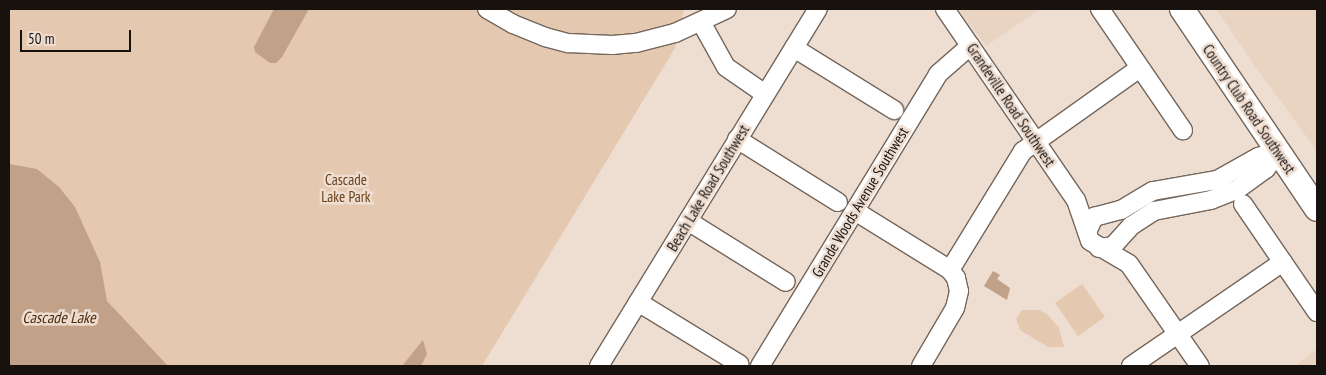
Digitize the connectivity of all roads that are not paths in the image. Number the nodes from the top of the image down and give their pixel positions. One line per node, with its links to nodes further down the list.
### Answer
1 (487, 9): 7 (street)
2 (727, 9): 7 (street)
3 (818, 9): 9 (street, Beach Lake Road Southwest)
4 (945, 9): 8 (street, Grandeville Road Southwest)
5 (1100, 9): 10 (street)
6 (1182, 9): 16 (main road, Country Club Road Southwest)
7 (701, 22): 11 (street)
8 (970, 46): 15 (street, Grandeville Road Southwest); 23 (street, Grande Woods Avenue Southwest)
9 (794, 48): 11 (street, Beach Lake Road Southwest); 12 (street)
10 (1140, 68): 13 (street); 15 (street)
11 (765, 94): 14 (street, Beach Lake Road Southwest)
12 (894, 110)
13 (1183, 130)
14 (738, 139): 19 (street); 25 (street, Beach Lake Road Southwest)
15 (1035, 141): 18 (street, Grandeville Road Southwest); 31 (street)
16 (1278, 151): 17 (street); 20 (street); 22 (main road, Country Club Road Southwest)
17 (1184, 186): 20 (street); 24 (street)
18 (1076, 200): 24 (street, Grandeville Road Southwest); 26 (street, Grandeville Road Southwest)
19 (838, 202)
20 (1187, 204): 27 (street)
21 (1243, 204): 29 (street)
22 (1317, 209)
23 (855, 211): 31 (street); 38 (street, Grande Woods Avenue Southwest)
24 (1102, 215): 26 (street); 27 (street, Grandeville Road Southwest)
25 (688, 221): 32 (street); 33 (street, Beach Lake Road Southwest)
26 (1087, 232): 28 (street, Grandeville Road Southwest)
27 (1119, 238): 28 (street); 30 (street, Grandeville Road Southwest)
28 (1100, 248): 30 (street, Grandeville Road Southwest)
29 (1283, 262): 34 (street); 35 (street)
30 (1129, 264): 35 (street, Grandeville Road Southwest)
31 (950, 270): 39 (street)
32 (786, 282)
33 (638, 302): 36 (street); 37 (street, Beach Lake Road Southwest)
34 (1317, 312)
35 (1178, 334): 40 (street); 41 (street, Grandeville Road Southwest)
36 (739, 364)
37 (599, 366)
38 (760, 366)
39 (921, 366)
40 (1131, 366)
41 (1200, 366)

